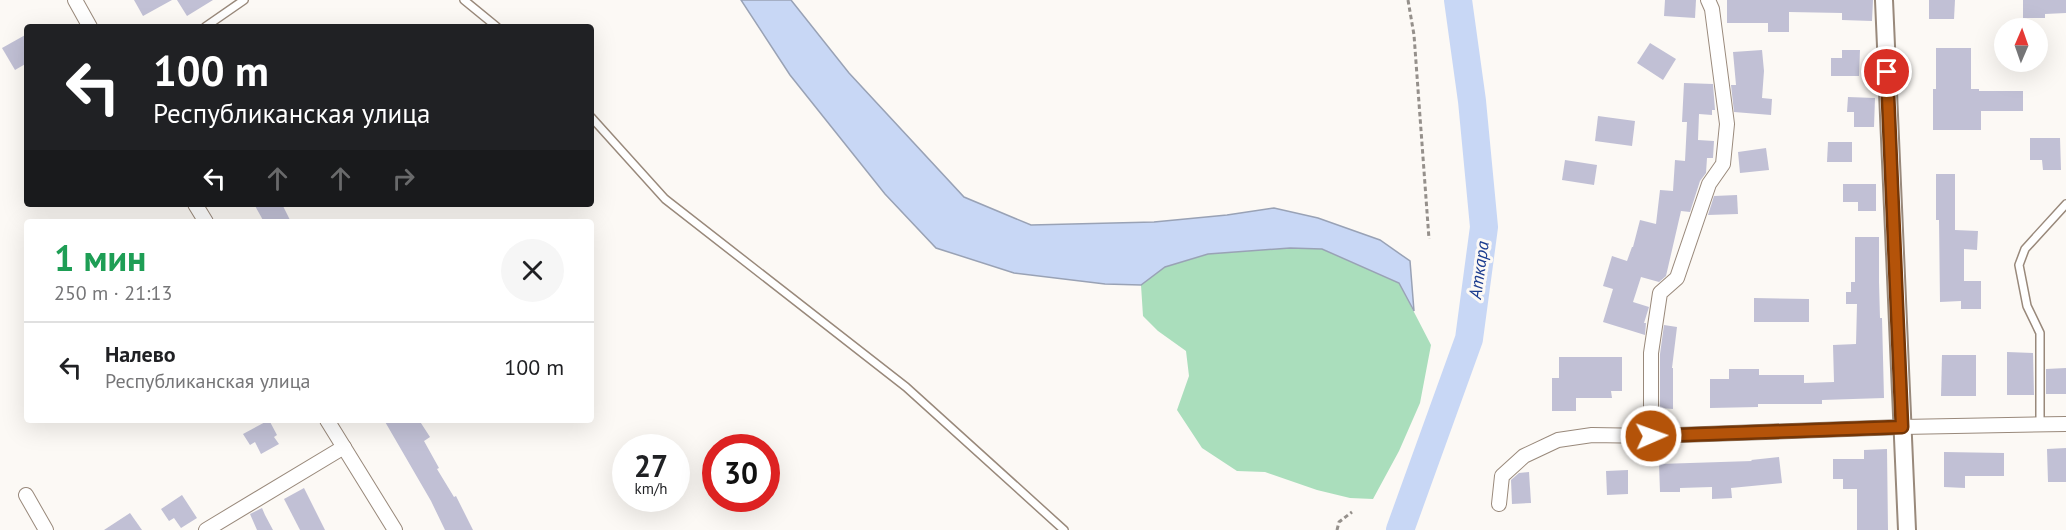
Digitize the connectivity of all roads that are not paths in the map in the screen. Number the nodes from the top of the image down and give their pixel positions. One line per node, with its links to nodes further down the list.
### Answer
1 (75, 0): 6 (street)
2 (244, 0): 7 (lane)
3 (464, 0): 8 (lane)
4 (1708, 0): 15 (street)
5 (1884, 0): 14 (street)
6 (88, 24)
7 (209, 24)
8 (492, 24)
9 (594, 120): 22 (lane)
10 (2066, 204): 13 (lane)
11 (329, 423): 16 (street)
12 (2066, 424): 13 (street)
13 (2040, 425): 14 (street)
14 (1902, 427): 15 (street); 23 (street)
15 (1651, 436): 18 (street)
16 (344, 447): 20 (street); 21 (street)
17 (26, 495): 19 (street)
18 (1499, 504)
19 (46, 530)
20 (206, 530)
21 (394, 530)
22 (1064, 530)
23 (1907, 530)

